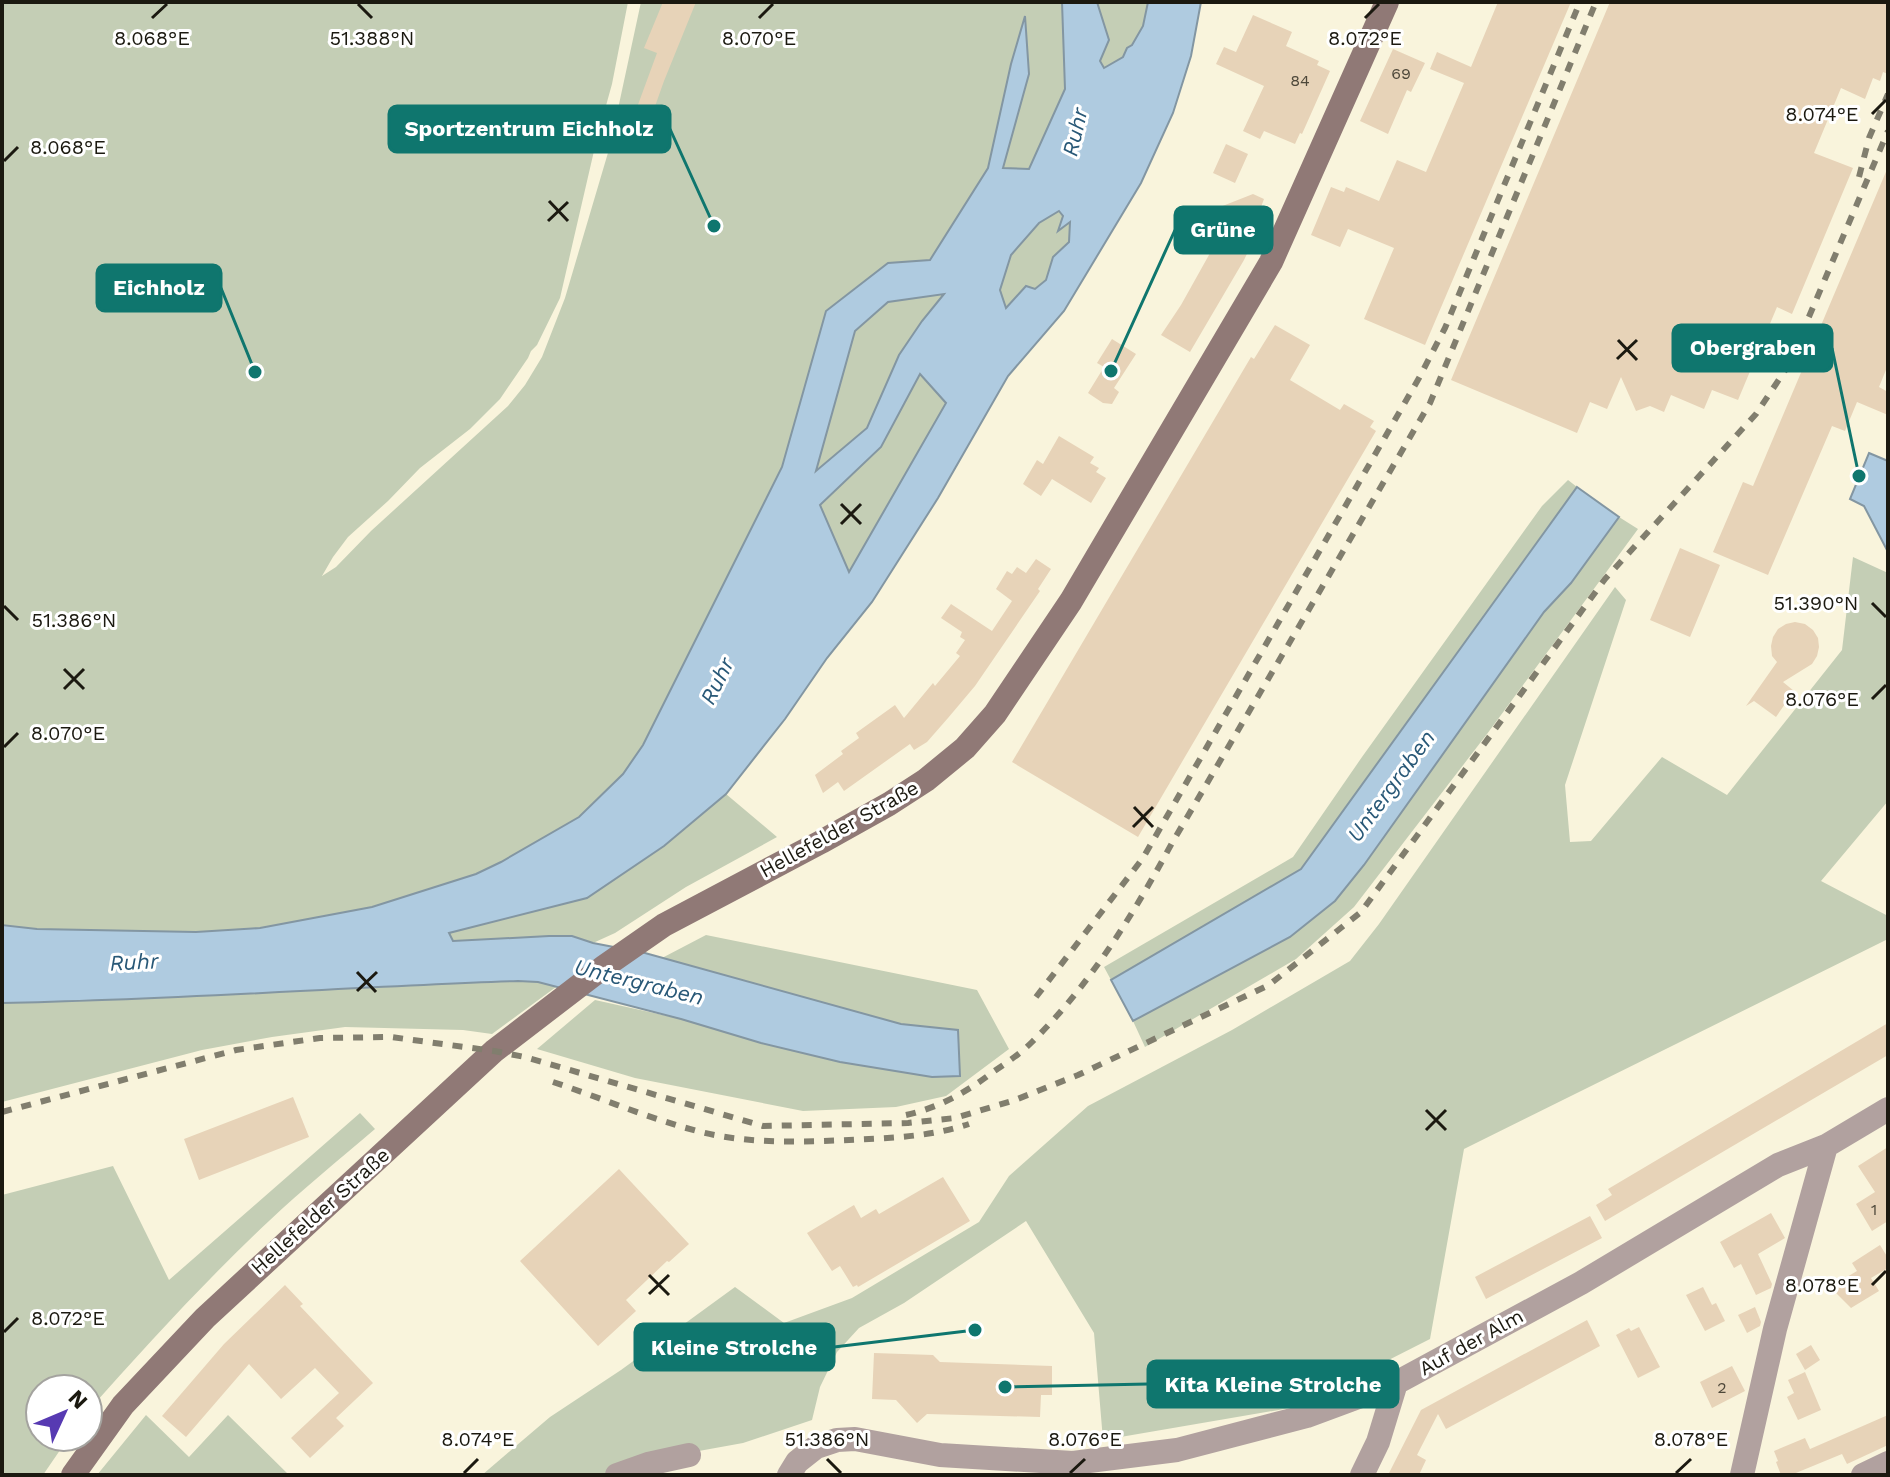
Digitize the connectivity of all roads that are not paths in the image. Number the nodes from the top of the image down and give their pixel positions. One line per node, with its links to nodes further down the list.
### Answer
1 (1387, 2): 7 (street, Hellefelder Straße)
2 (1888, 1109): 3 (street, Auf der Alm)
3 (1826, 1146): 4 (street, Auf der Alm); 11 (street)
4 (1396, 1383): 9 (street, Auf der Alm); 10 (street)
5 (689, 1455): 8 (street)
6 (1888, 1463): 12 (street)
7 (73, 1475)
8 (617, 1475)
9 (789, 1475)
10 (1362, 1475)
11 (1742, 1475)
12 (1863, 1475)

